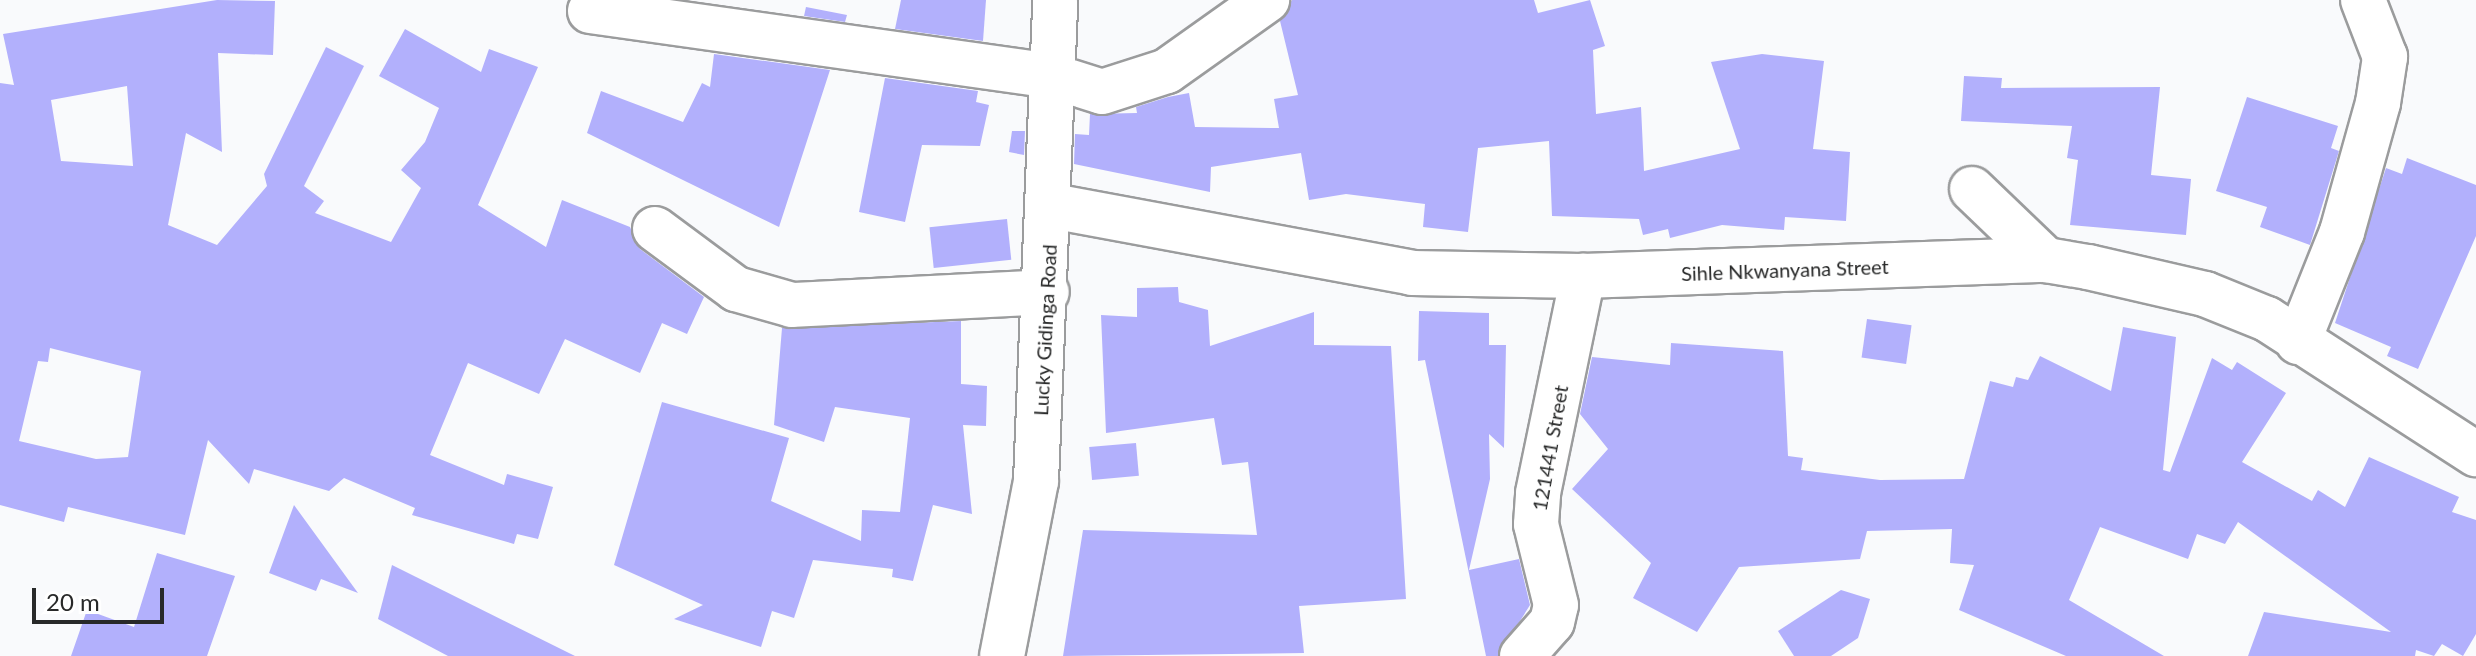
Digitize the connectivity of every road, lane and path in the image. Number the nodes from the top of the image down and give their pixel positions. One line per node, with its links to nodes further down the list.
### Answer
1 (1055, 0): 5 (street, Lucky Gidinga Road)
2 (1267, 0): 5 (street)
3 (2363, 0): 12 (street)
4 (590, 11): 5 (street)
5 (1052, 76): 7 (street, Lucky Gidinga Road)
6 (1972, 189): 9 (street)
7 (1052, 206): 10 (street, Sihle Nkwanyana Street); 11 (street, Lucky Gidinga Road)
8 (655, 229): 11 (street)
9 (2046, 260): 10 (street, Sihle Nkwanyana Street); 12 (street, Sihle Nkwanyana Street)
10 (1583, 276): 15 (street, 121441 Street)
11 (1047, 292): 14 (street, Lucky Gidinga Road)
12 (2298, 342): 13 (street, Sihle Nkwanyana Street)
13 (2476, 454)
14 (1002, 656)
15 (1522, 656)

